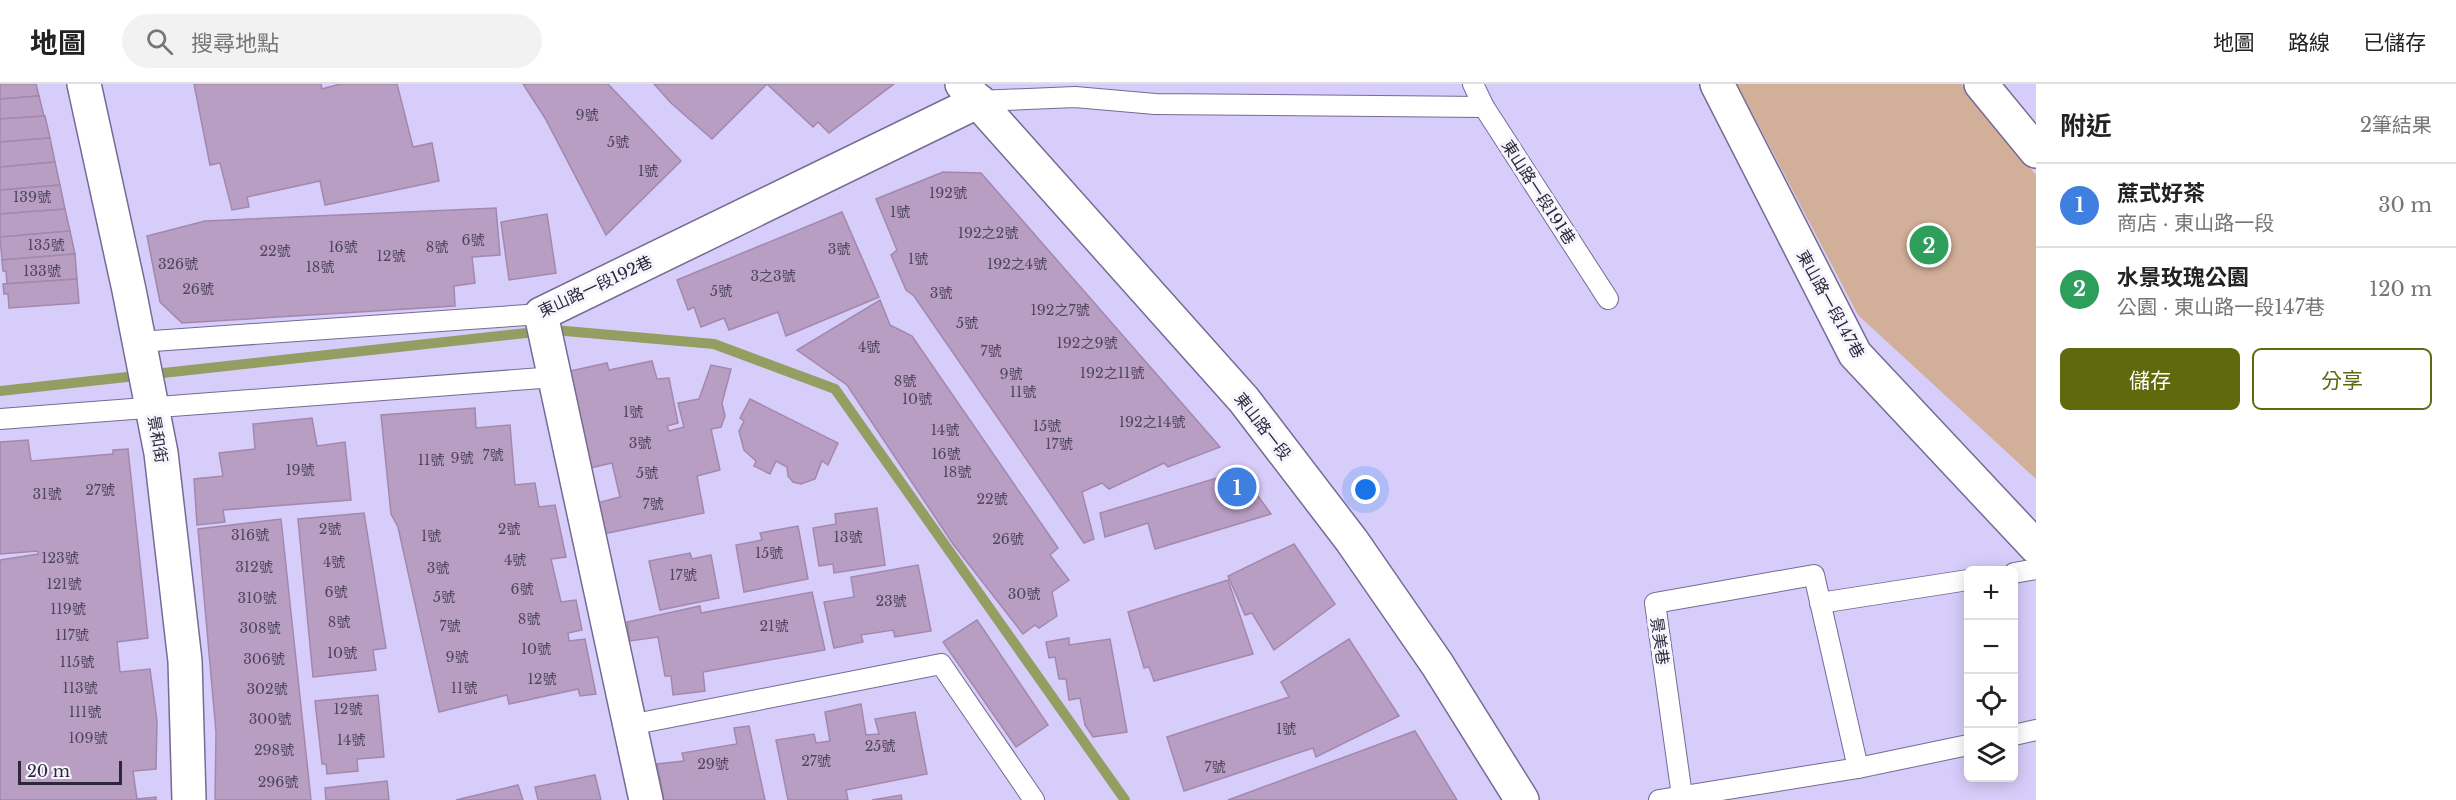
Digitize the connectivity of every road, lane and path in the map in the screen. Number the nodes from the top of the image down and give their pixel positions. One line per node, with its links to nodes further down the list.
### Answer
1 (84, 84): 10 (street, 景和街)
2 (1473, 84): 6 (lane, 東山路一段191巷)
3 (1717, 84): 14 (street, 東山路一段147巷)
4 (1981, 84): 7 (street)
5 (973, 90): 6 (lane); 9 (street, 東山路一段192巷); 28 (street, 東山路一段)
6 (1484, 107): 8 (lane, 東山路一段191巷)
7 (2036, 151)
8 (1608, 299)
9 (541, 314): 10 (lane, 東山路一段192巷); 11 (street)
10 (140, 342): 12 (street, 景和街)
11 (555, 377): 12 (lane); 19 (street)
12 (152, 408): 13 (lane); 25 (street, 景和街)
13 (0, 419)
14 (2036, 547)
15 (2036, 569): 16 (lane)
16 (2018, 572)
17 (1964, 581): 18 (lane)
18 (1820, 603): 23 (lane, 景美巷); 24 (lane, 景美巷)
19 (630, 725): 26 (street); 27 (lane)
20 (2036, 730): 21 (lane)
21 (2018, 734)
22 (1964, 745): 23 (lane)
23 (1858, 768): 24 (lane)
24 (1682, 796): 29 (lane)
25 (189, 800)
26 (646, 800)
27 (1034, 800)
28 (1522, 800)
29 (1659, 800)

